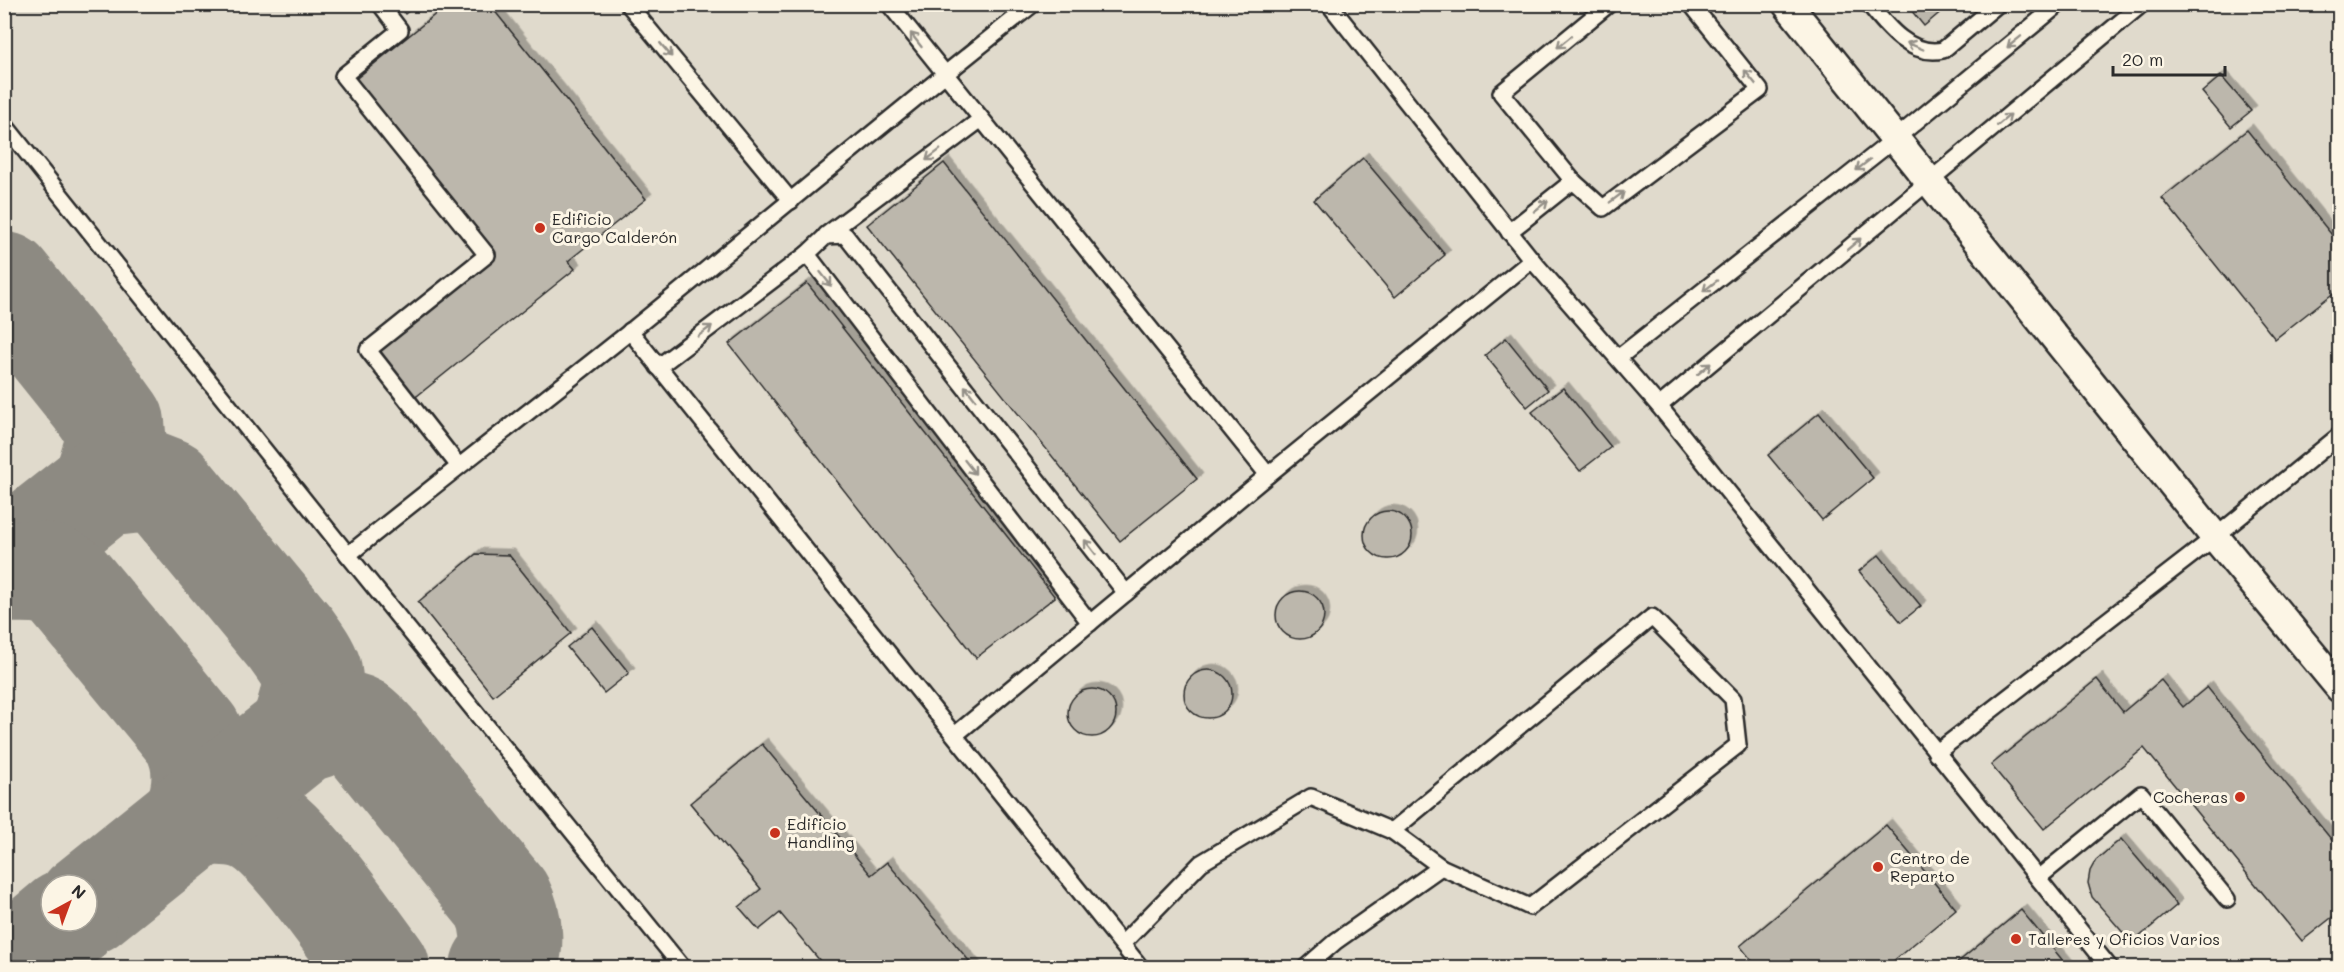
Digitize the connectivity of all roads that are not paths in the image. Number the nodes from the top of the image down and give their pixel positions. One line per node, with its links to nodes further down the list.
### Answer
1 (380, 4): 29 (lane)
2 (628, 4): 19 (lane, one-way to 19)
3 (889, 4): 13 (lane, one-way to 3)
4 (1033, 4): 13 (lane)
5 (1329, 4): 20 (lane)
6 (1609, 4): 17 (lane, one-way to 17)
7 (1691, 4): 17 (lane, one-way to 7)
8 (1787, 4): 16 (street)
9 (1869, 4): 10 (lane, one-way to 9)
10 (1998, 4)
11 (2059, 4): 16 (lane, one-way to 16)
12 (2142, 4): 18 (lane, one-way to 12)
13 (943, 75): 14 (lane); 19 (lane)
14 (980, 120): 21 (lane, one-way to 21); 30 (lane)
15 (4, 124): 32 (lane)
16 (1896, 138): 18 (street); 25 (lane, one-way to 25)
17 (1573, 181): 20 (lane, one-way to 17)
18 (1929, 182): 27 (lane, one-way to 18); 31 (street)
19 (791, 201): 24 (lane)
20 (1509, 232): 23 (lane)
21 (826, 236): 22 (lane); 33 (lane, one-way to 21)
22 (807, 254): 26 (lane, one-way to 22); 34 (lane, one-way to 34)
23 (1532, 260): 25 (lane); 30 (lane)
24 (630, 331): 26 (lane); 29 (lane)
25 (1618, 358): 27 (lane)
26 (658, 367): 36 (lane)
27 (1659, 406): 37 (lane)
28 (2340, 435): 31 (lane)
29 (458, 465): 32 (lane)
30 (1268, 475): 33 (lane)
31 (2216, 537): 35 (street); 37 (lane)
32 (348, 555): 43 (lane)
33 (1126, 593): 34 (lane)
34 (1090, 623): 36 (lane)
35 (2340, 688)
36 (955, 735): 42 (lane)
37 (1936, 753): 40 (lane)
38 (1392, 831): 39 (lane); 39 (lane); 42 (lane)
39 (1441, 867): 45 (lane)
40 (2038, 878): 41 (lane); 46 (lane)
41 (2227, 899)
42 (1122, 944): 44 (lane)
43 (683, 968)
44 (1141, 968)
45 (1305, 968)
46 (2110, 968)

